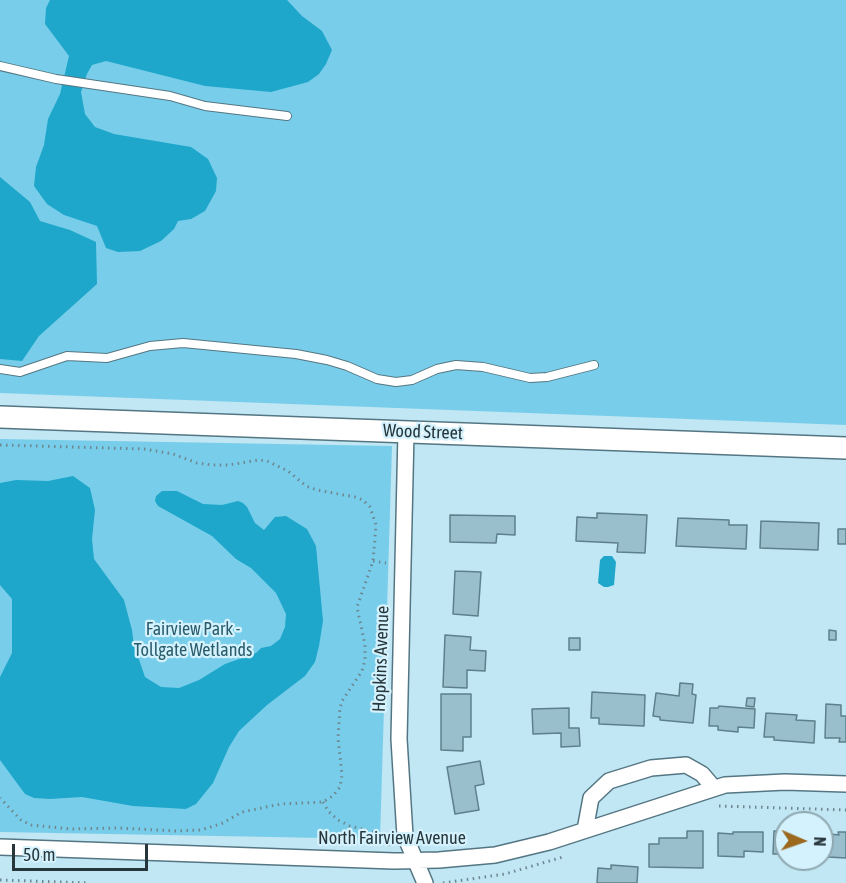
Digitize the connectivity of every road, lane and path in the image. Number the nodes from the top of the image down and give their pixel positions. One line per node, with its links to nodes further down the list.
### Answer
1 (0, 66): 2 (lane)
2 (287, 116)
3 (594, 365): 4 (lane)
4 (0, 369)
5 (0, 417): 6 (street, Wood Street)
6 (406, 432): 8 (street, Wood Street); 19 (street, Hopkins Avenue)
7 (0, 445): 12 (path)
8 (846, 448)
9 (846, 784): 10 (street, North Fairview Avenue)
10 (714, 788): 15 (street, North Fairview Avenue); 15 (street)
11 (0, 798): 12 (path)
12 (323, 802): 18 (path)
13 (717, 806): 14 (path)
14 (846, 810)
15 (585, 830): 19 (street, North Fairview Avenue)
16 (0, 847): 18 (street, North Fairview Avenue)
17 (570, 854): 23 (path)
18 (394, 861): 19 (street, North Fairview Avenue)
19 (415, 861): 22 (street, Hopkins Avenue)
20 (0, 880): 21 (path)
21 (90, 883)
22 (425, 883)
23 (443, 883)

